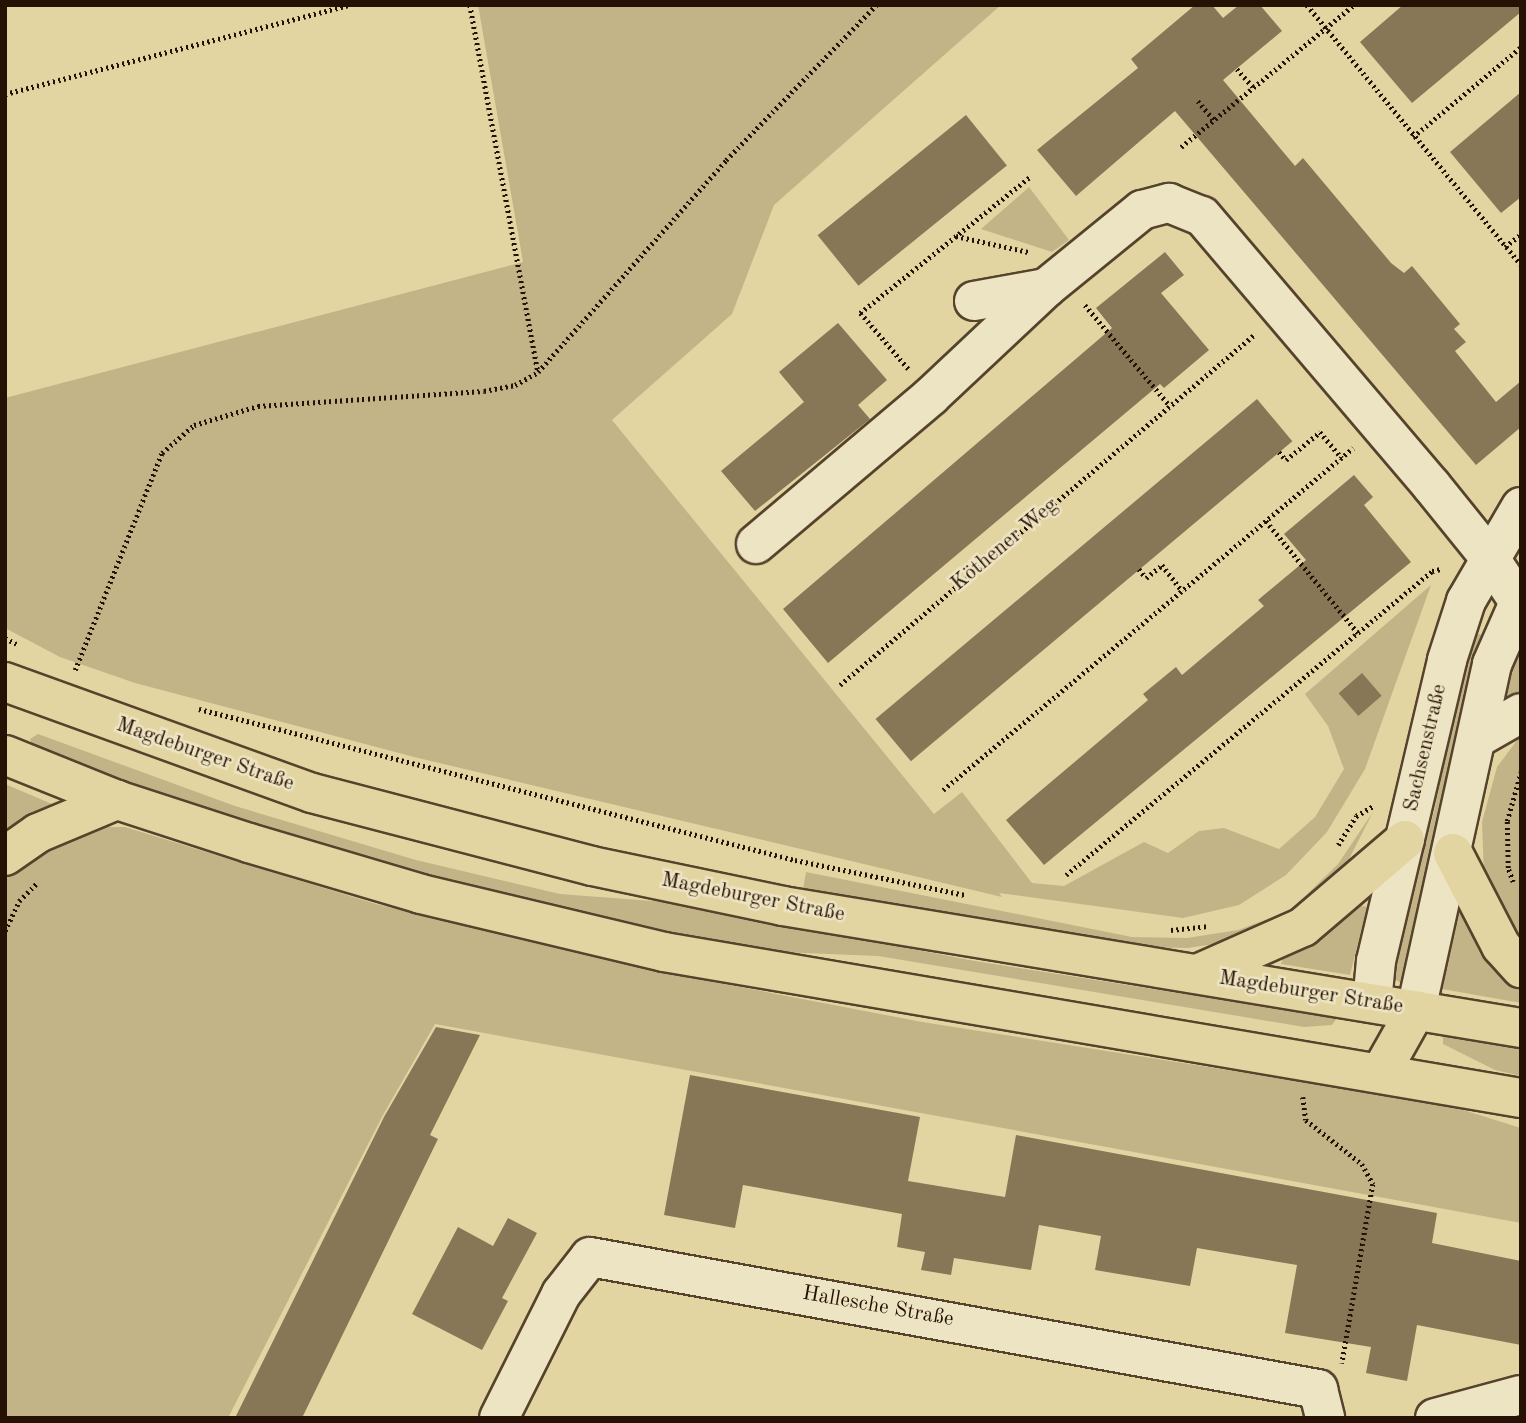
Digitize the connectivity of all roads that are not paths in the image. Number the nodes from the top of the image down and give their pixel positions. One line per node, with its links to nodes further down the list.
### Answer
1 (1054, 282): 2 (street); 4 (street); 5 (street)
2 (974, 301)
3 (1521, 507): 5 (street, Sachsenstraße)
4 (756, 544)
5 (1514, 586): 8 (street, Sachsenstraße); 11 (street, Sachsenstraße)
6 (9, 688): 15 (main road, Magdeburger Straße)
7 (1521, 713): 8 (street)
8 (1479, 737): 12 (street, Sachsenstraße)
9 (5, 755): 10 (main road)
10 (117, 800): 13 (main road); 19 (main road)
11 (1405, 840): 15 (main road); 16 (street, Sachsenstraße)
12 (1454, 853): 14 (main road); 17 (street, Sachsenstraße)
13 (5, 856)
14 (1521, 968)
15 (1195, 975): 16 (main road, Magdeburger Straße)
16 (1372, 1003): 17 (main road, Magdeburger Straße); 19 (main road)
17 (1416, 1010): 18 (main road, Magdeburger Straße); 19 (main road)
18 (1521, 1028)
19 (1381, 1073): 20 (main road)
20 (1521, 1098)
21 (1521, 1395): 24 (street)
22 (1321, 1403): 23 (street, Hallesche Straße)
23 (499, 1418)
24 (1435, 1418)

